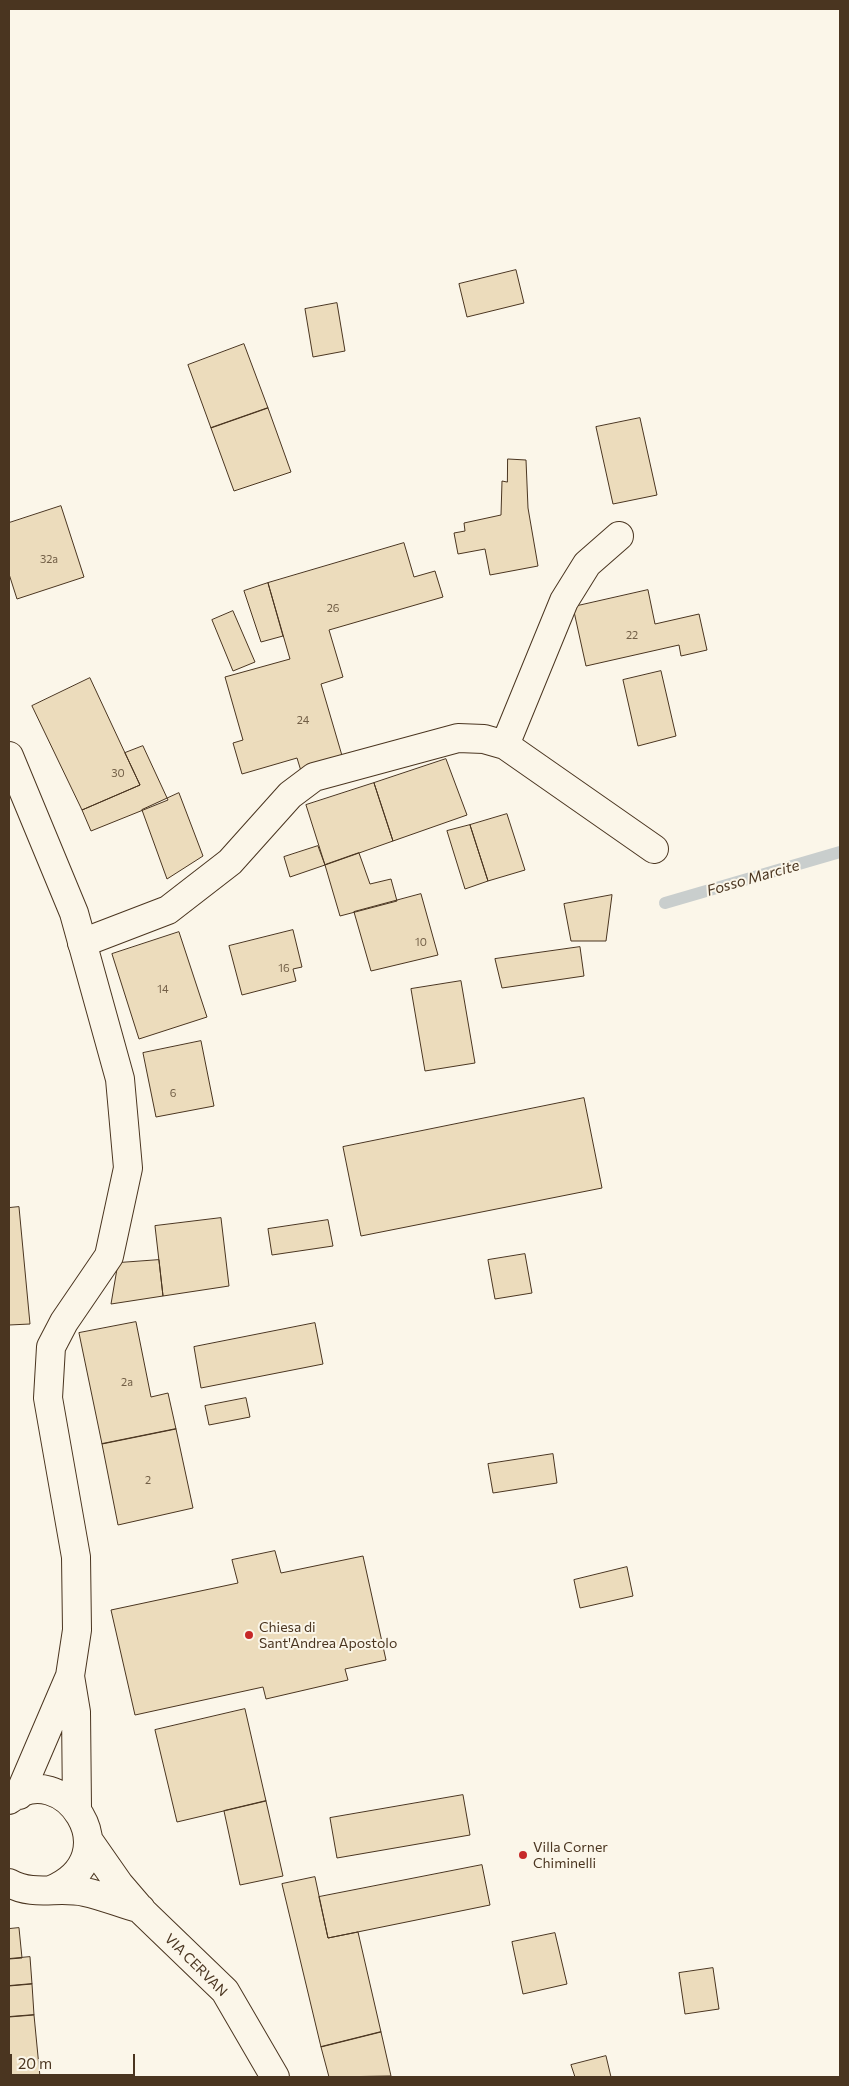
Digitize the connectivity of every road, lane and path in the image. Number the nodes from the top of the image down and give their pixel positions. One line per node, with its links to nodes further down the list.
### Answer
1 (619, 536): 2 (street)
2 (506, 745): 4 (street); 5 (street)
3 (9, 756): 5 (street)
4 (654, 849)
5 (82, 943): 6 (street)
6 (70, 1676): 7 (street); 8 (street)
7 (14, 1797): 8 (street)
8 (77, 1808): 9 (street)
9 (89, 1841): 11 (street); 12 (street, VIA CERVAN)
10 (11, 1886): 11 (street)
11 (51, 1890): 12 (street)
12 (141, 1909): 13 (street, VIA CERVAN)
13 (275, 2077)

